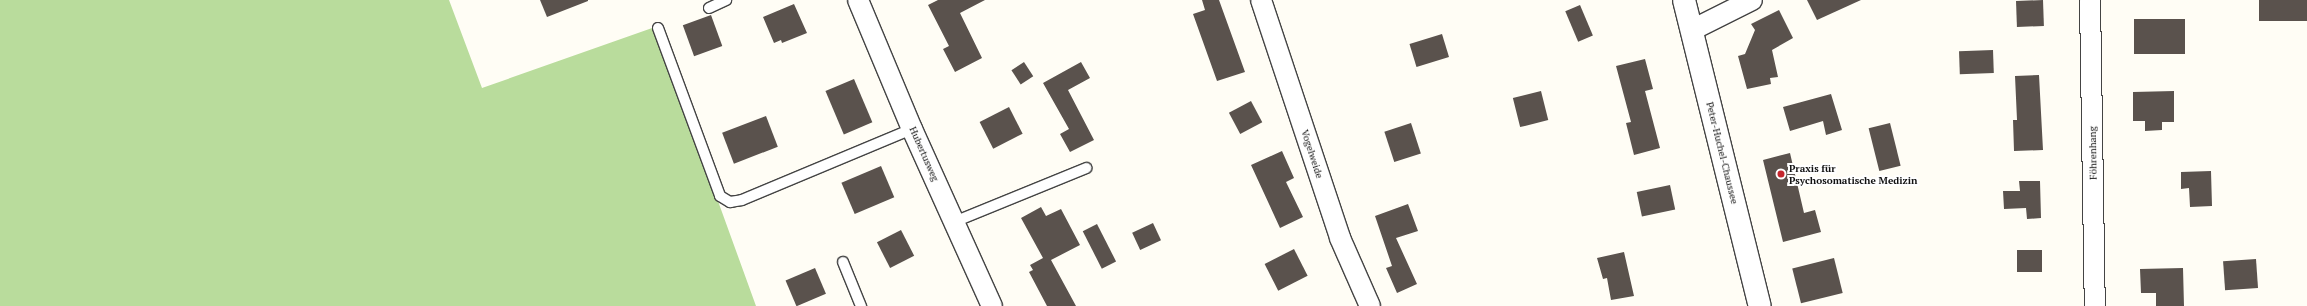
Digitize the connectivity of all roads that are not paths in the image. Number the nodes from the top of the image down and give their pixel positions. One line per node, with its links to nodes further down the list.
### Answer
1 (726, 0): 7 (lane)
2 (858, 0): 10 (street, Hubertusweg)
3 (1261, 0): 16 (street, Vogelweide)
4 (1684, 0): 9 (street, Peter-Huchel-Chaussee)
5 (1752, 0): 9 (street)
6 (2090, 0): 18 (street, Föhrenhang)
7 (709, 8)
8 (658, 28): 10 (lane)
9 (1692, 30): 17 (street, Peter-Huchel-Chaussee)
10 (912, 129): 12 (street, Hubertusweg)
11 (1086, 168): 12 (lane)
12 (954, 222): 15 (street, Hubertusweg)
13 (843, 262): 14 (lane)
14 (861, 306)
15 (992, 306)
16 (1370, 306)
17 (1760, 306)
18 (2095, 306)

